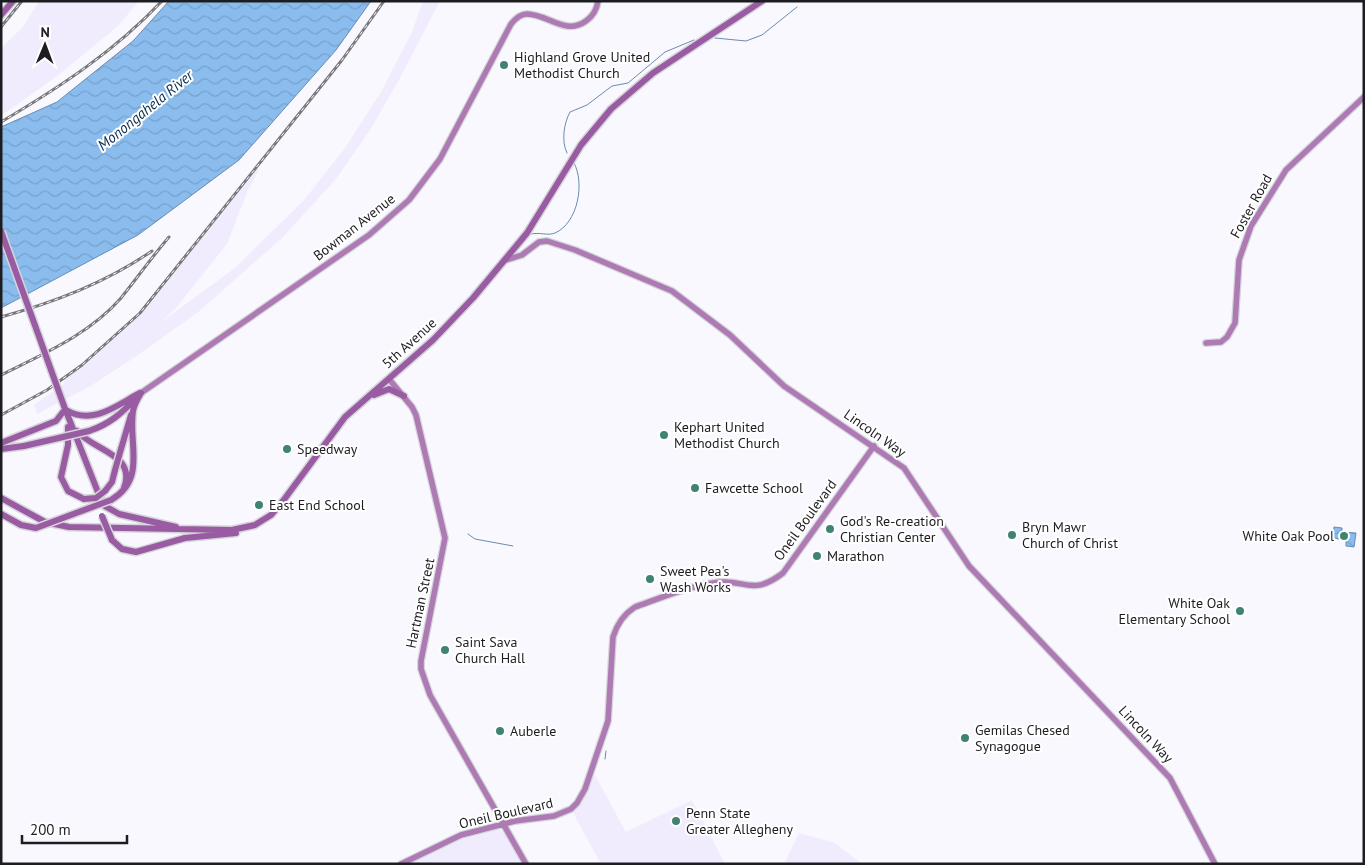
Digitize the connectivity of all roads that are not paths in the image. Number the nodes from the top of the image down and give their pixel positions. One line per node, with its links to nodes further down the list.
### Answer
1 (9, 1): 5 (main road)
2 (13, 1): 6 (main road)
3 (598, 1): 13 (main road, Bowman Avenue)
4 (762, 1): 10 (main road, 5th Avenue)
5 (1, 10)
6 (1, 15)
7 (1364, 97): 11 (main road, Foster Road)
8 (1, 231): 16 (main road, bridge)
9 (1, 240): 16 (main road, bridge)
10 (506, 260): 12 (main road, 5th Avenue); 20 (main road, Lincoln Way)
11 (1206, 343)
12 (389, 379): 14 (main road, Hartman Street); 15 (main road, 5th Avenue)
13 (141, 393): 16 (main road); 17 (main road); 21 (main road, bridge)
14 (404, 396): 15 (main road); 27 (main road, Hartman Street)
15 (368, 397): 25 (main road, 5th Avenue)
16 (64, 408): 18 (main road); 19 (main road)
17 (133, 411): 18 (main road, bridge); 22 (main road)
18 (70, 426): 22 (main road); 25 (main road, bridge); 26 (main road)
19 (1, 443)
20 (874, 446): 27 (main road, Oneil Boulevard); 30 (main road, Lincoln Way)
21 (1, 449)
22 (121, 493): 24 (main road, bridge)
23 (1, 498): 26 (main road, 5th Avenue)
24 (1, 514)
25 (255, 524): 26 (main road, 5th Avenue)
26 (198, 530)
27 (504, 824): 28 (main road, Oneil Boulevard); 29 (main road, Hartman Street)
28 (401, 864)
29 (526, 864)
30 (1215, 864)

